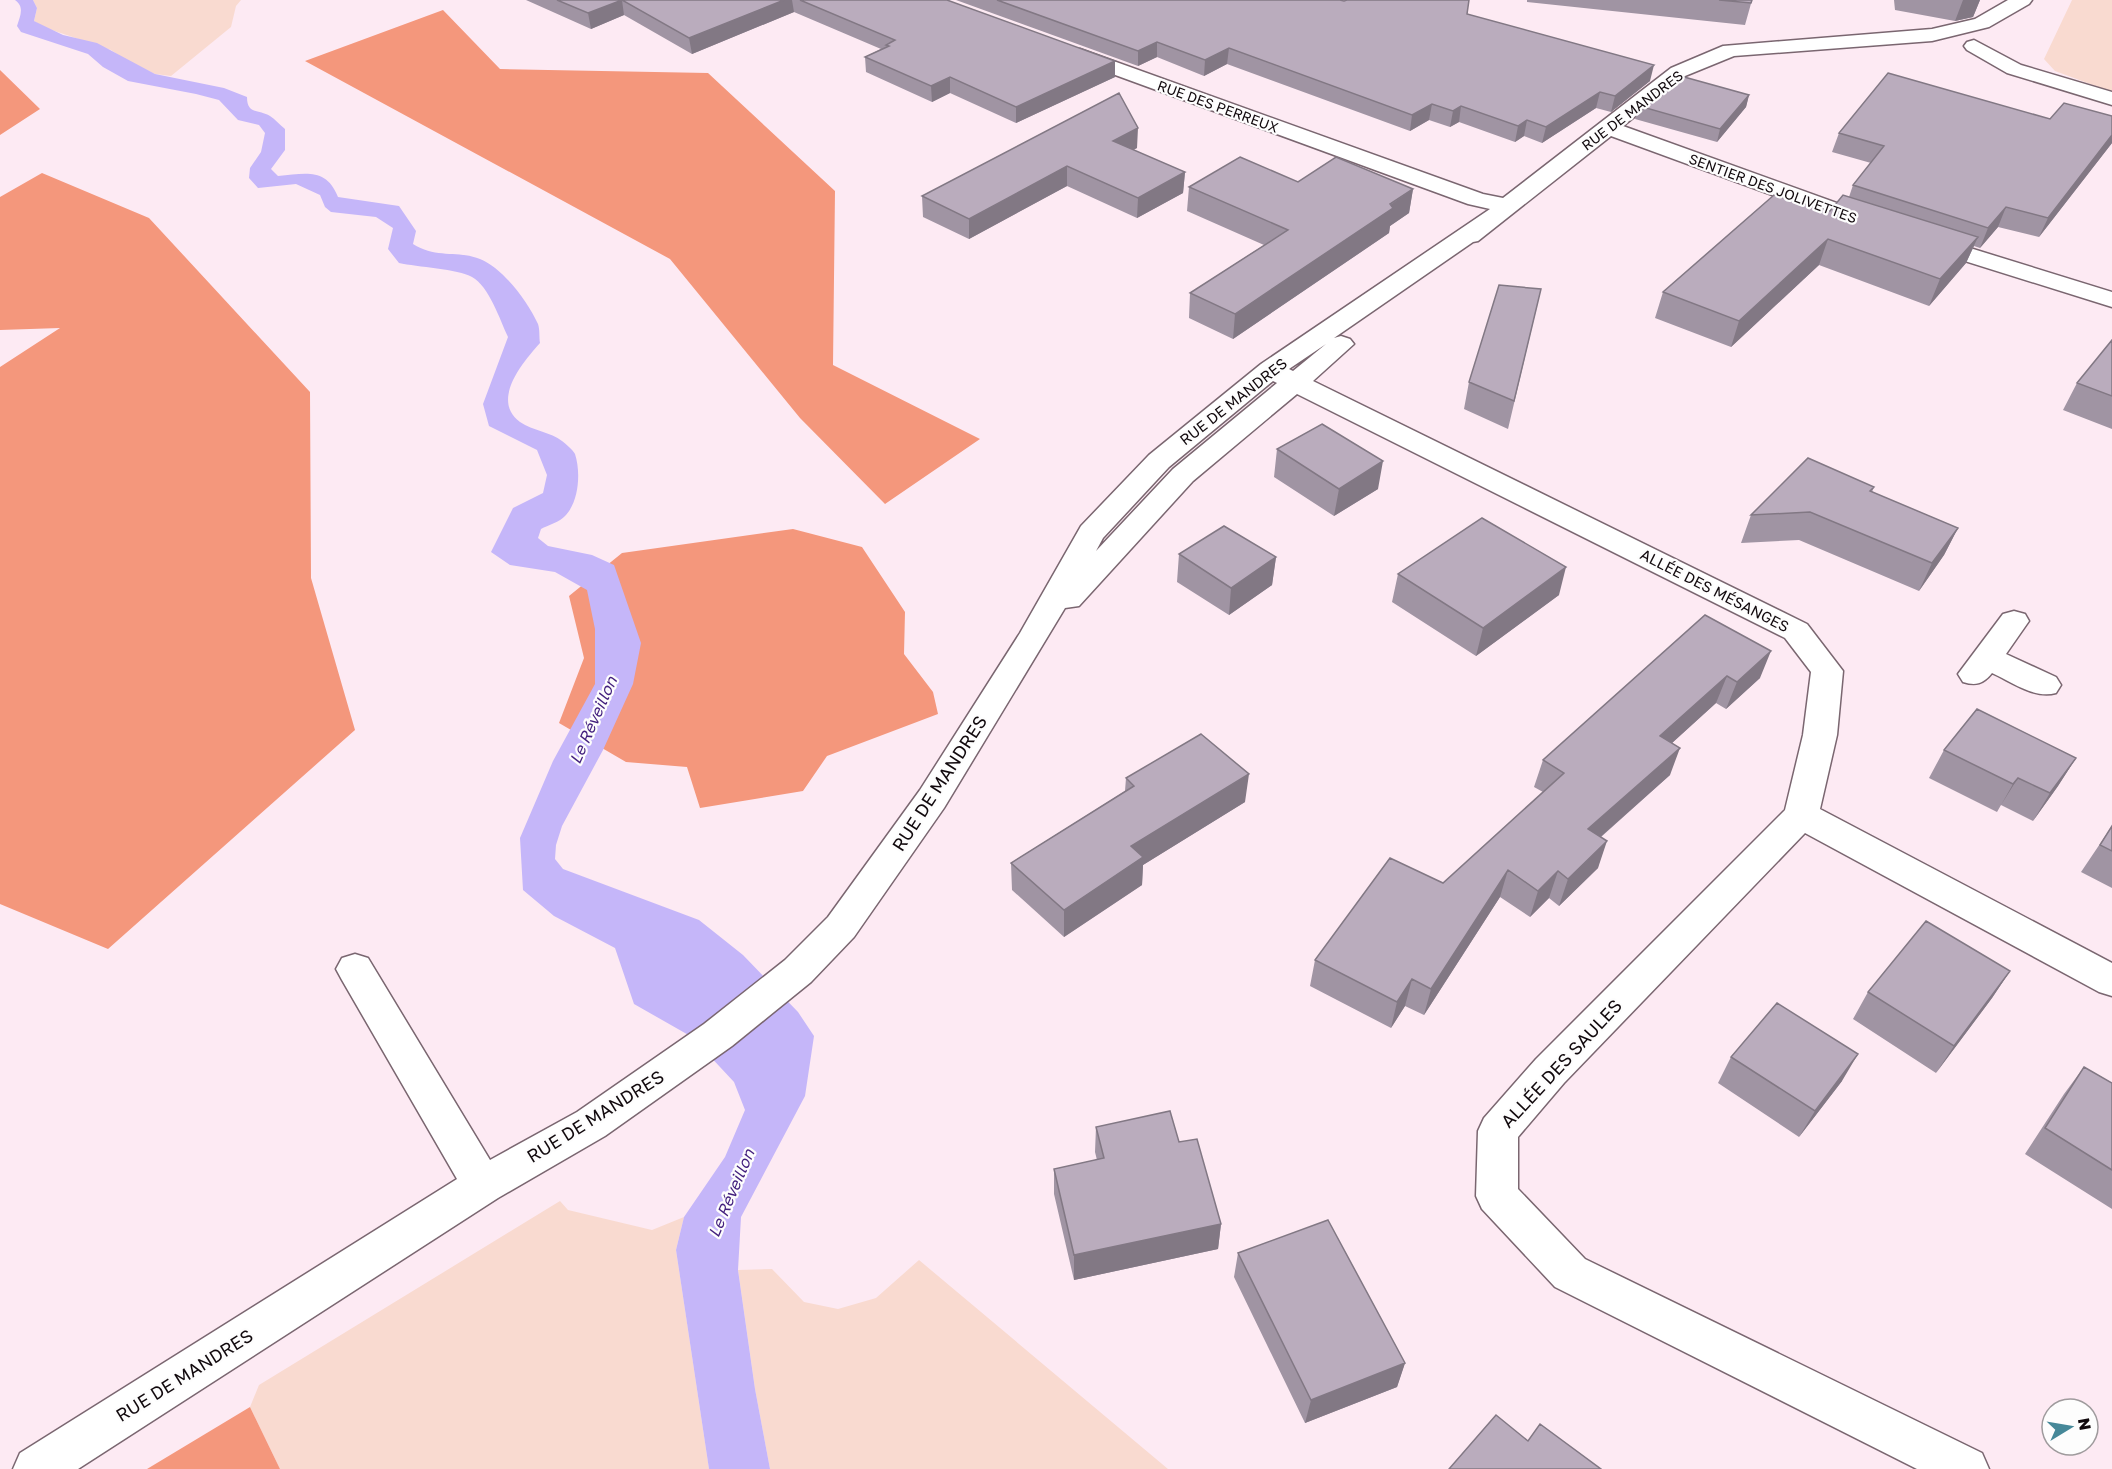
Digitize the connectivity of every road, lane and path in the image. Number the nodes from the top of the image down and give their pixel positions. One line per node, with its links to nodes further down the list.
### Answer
1 (2032, 1): 2 (street, RUE DE MANDRES); 4 (street, RUE DE MANDRES)
2 (2022, 23)
3 (1994, 38): 6 (street, RUE DE MANDRES)
4 (1797, 44): 6 (street, RUE DE MANDRES); 8 (street, RUE DE MANDRES)
5 (1050, 45): 9 (street, RUE DES PERREUX)
6 (1974, 46): 7 (street)
7 (2112, 99)
8 (1607, 127): 9 (street, RUE DE MANDRES); 10 (street, SENTIER DES JOLIVETTES)
9 (1497, 214): 13 (street, RUE DE MANDRES); 14 (street, RUE DE MANDRES)
10 (1888, 229)
11 (1911, 236): 12 (street)
12 (2112, 300)
13 (1270, 370): 14 (street, ALLÉE DES MÉSANGES); 16 (street, RUE DE MANDRES)
14 (1297, 381): 16 (street, RUE DE MANDRES); 18 (street, ALLÉE DES MÉSANGES)
15 (2014, 621): 17 (street)
16 (1034, 636): 21 (street, RUE DE MANDRES)
17 (2045, 685)
18 (1801, 815): 20 (street); 23 (street, ALLÉE DES SAULES)
19 (355, 969): 21 (street)
20 (2112, 981)
21 (483, 1185): 22 (street, RUE DE MANDRES)
22 (36, 1469)
23 (1966, 1469)

